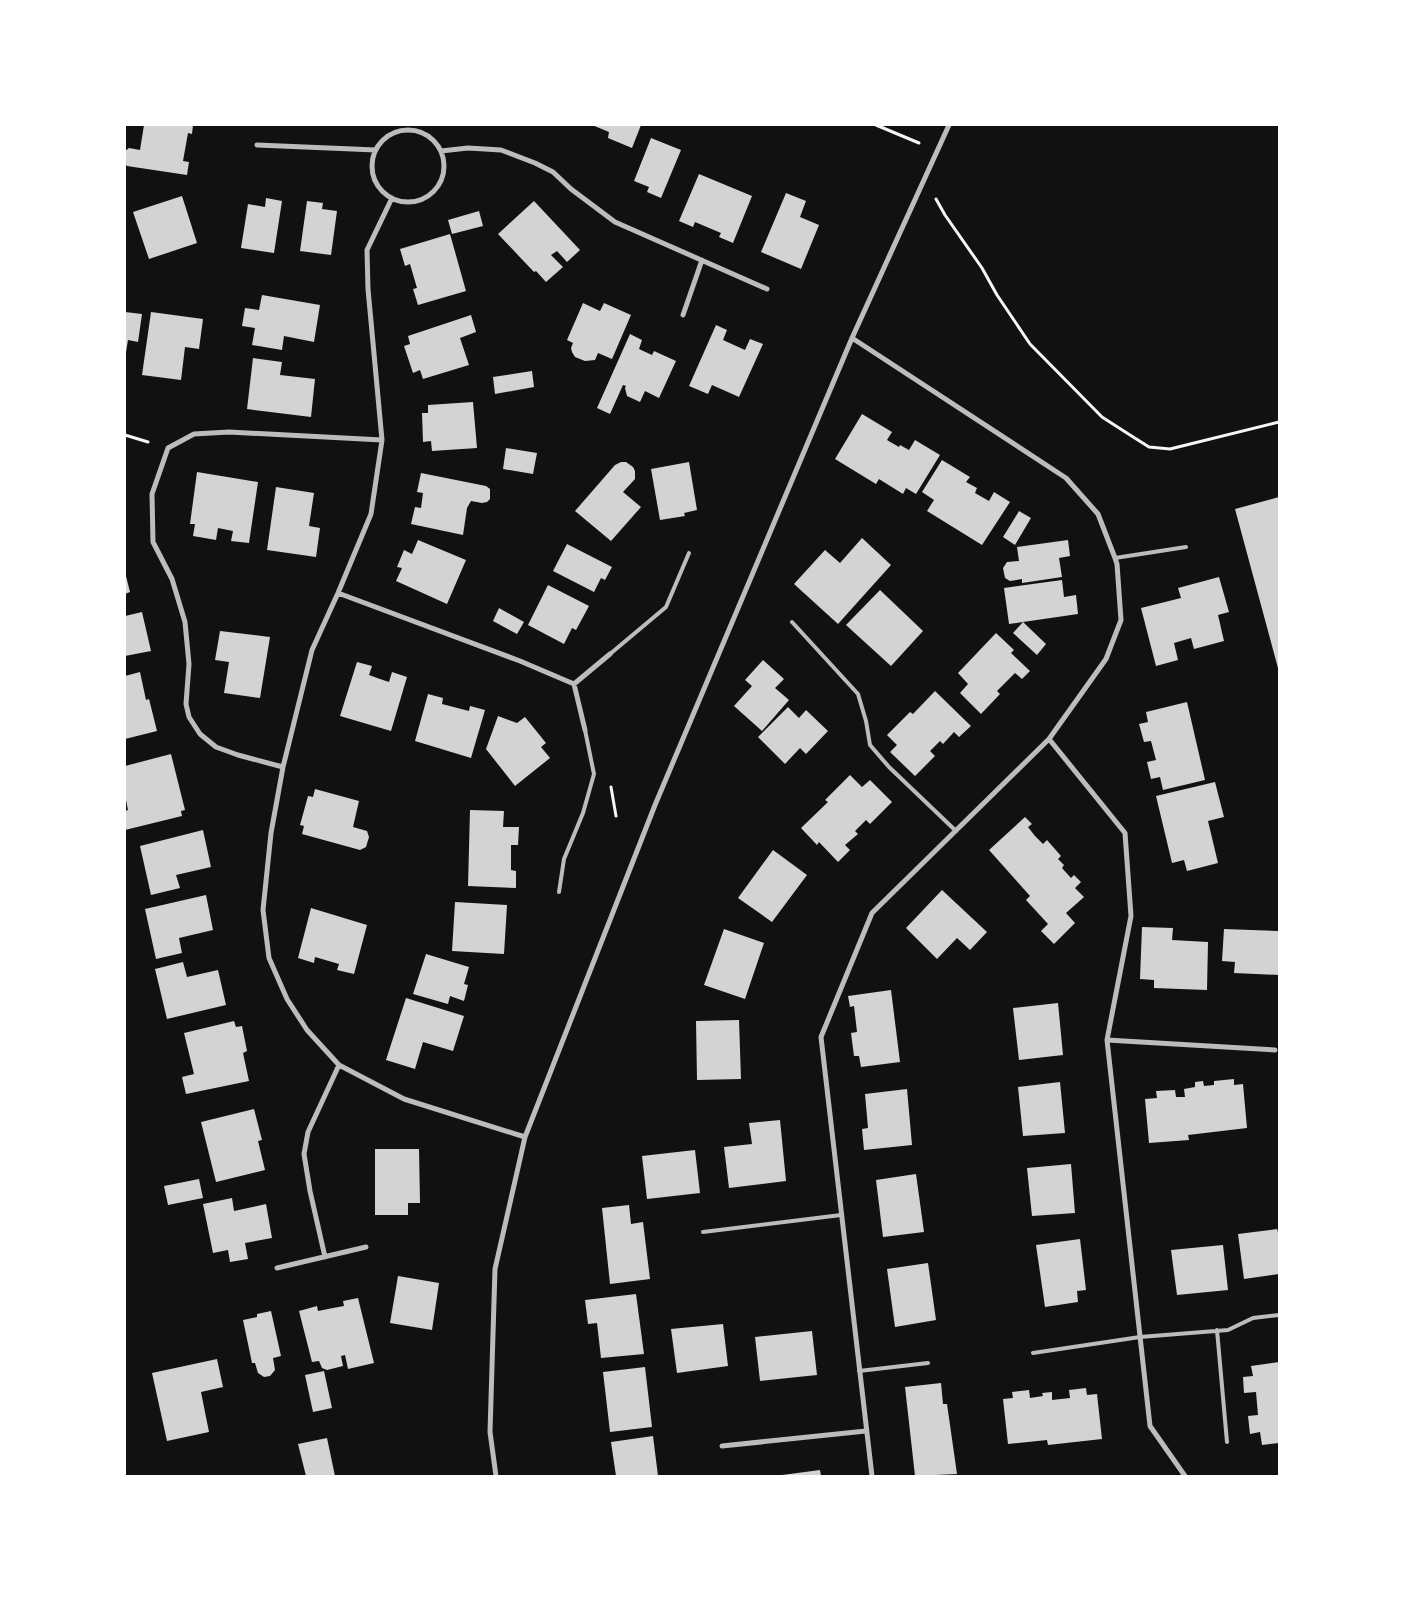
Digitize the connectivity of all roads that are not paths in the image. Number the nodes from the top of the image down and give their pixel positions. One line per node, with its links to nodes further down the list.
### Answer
1 (950, 125): 9 (street)
2 (257, 145): 3 (street)
3 (376, 150): 4 (street); 5 (street)
4 (441, 151): 5 (street); 6 (street)
5 (392, 198): 10 (street)
6 (702, 260): 7 (street); 8 (street)
7 (767, 289)
8 (683, 315)
9 (852, 338): 13 (street); 26 (street)
10 (382, 440): 14 (street); 20 (street)
11 (1186, 547): 13 (lane)
12 (689, 553): 16 (lane)
13 (1115, 558): 19 (street)
14 (338, 593): 17 (street); 20 (street)
15 (792, 622): 21 (lane)
16 (610, 654): 17 (street)
17 (574, 684): 18 (street)
18 (585, 730): 22 (lane)
19 (1049, 739): 21 (street); 23 (street)
20 (283, 767): 25 (street)
21 (956, 831): 27 (street)
22 (559, 892)
23 (1106, 1040): 24 (street); 34 (street)
24 (1275, 1050)
25 (339, 1064): 26 (street); 30 (street)
26 (525, 1137): 41 (street)
27 (842, 1215): 28 (lane); 37 (street)
28 (704, 1232)
29 (366, 1247): 30 (street)
30 (325, 1256): 31 (street)
31 (277, 1268)
32 (1279, 1315): 33 (lane)
33 (1217, 1330): 34 (lane); 39 (lane)
34 (1140, 1337): 35 (lane); 43 (street)
35 (1032, 1353)
36 (928, 1363): 37 (lane)
37 (859, 1371): 38 (street)
38 (866, 1431): 40 (street); 42 (street)
39 (1227, 1442)
40 (722, 1446)
41 (496, 1476)
42 (872, 1476)
43 (1185, 1476)

